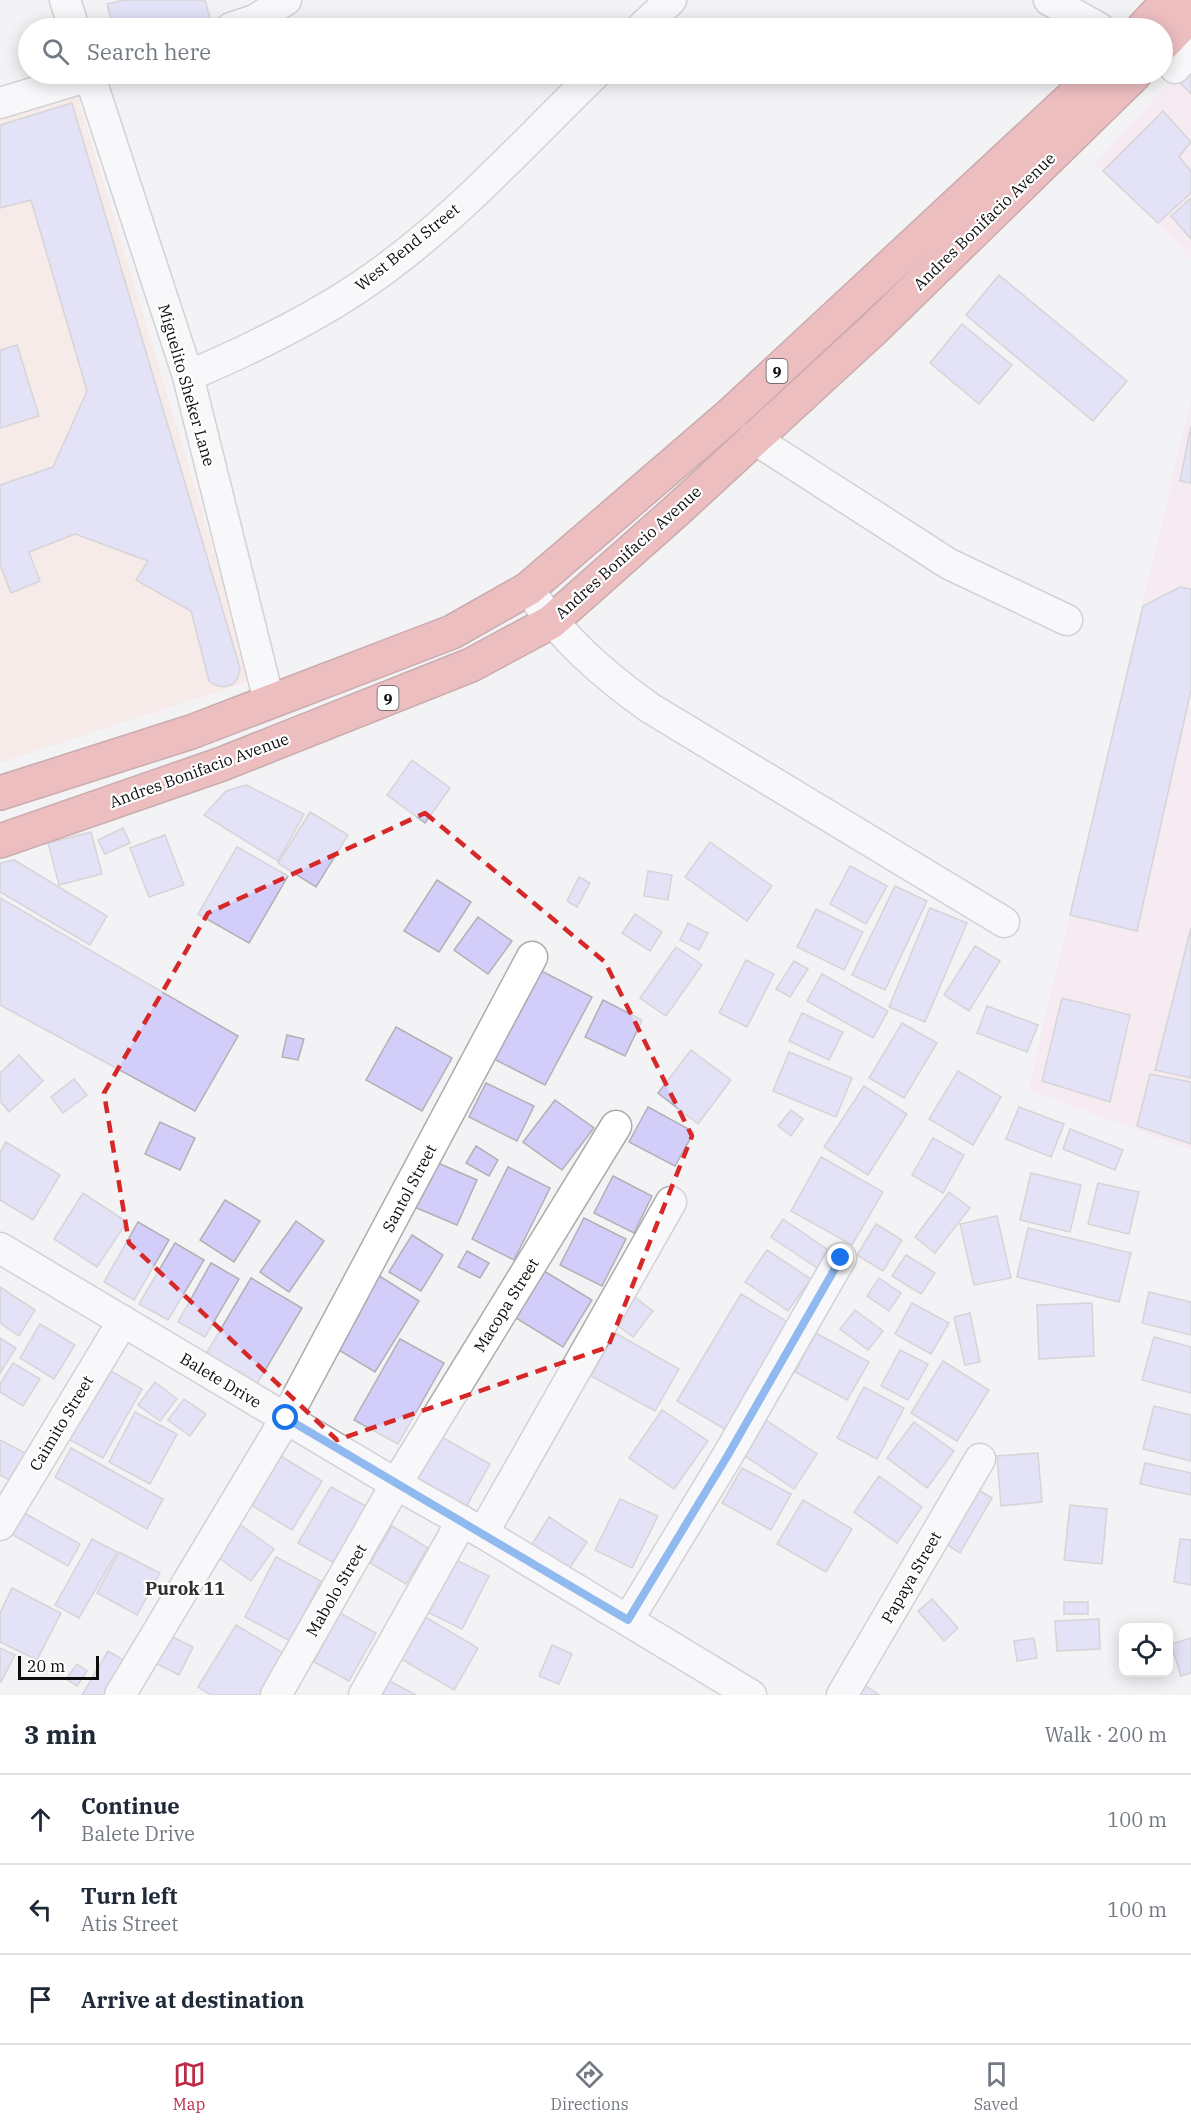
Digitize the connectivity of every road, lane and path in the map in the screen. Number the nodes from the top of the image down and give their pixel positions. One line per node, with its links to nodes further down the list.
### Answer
1 (65, 0): 7 (street)
2 (286, 0): 8 (street)
3 (670, 0): 9 (street)
4 (1049, 0): 10 (street)
5 (1169, 0): 11 (highway)
6 (1191, 15): 12 (highway)
7 (71, 18)
8 (258, 18)
9 (651, 18)
10 (1081, 18)
11 (1152, 18)
12 (1176, 54)
13 (60, 84): 18 (street)
14 (95, 84): 19 (street, Miguelito Sheker Lane)
15 (585, 84): 19 (street, West Bend Street)
16 (1086, 84): 21 (highway, Andres Bonifacio Avenue / 9)
17 (1125, 84): 20 (highway, Andres Bonifacio Avenue / 9)
18 (0, 103)
19 (188, 376): 24 (street, Miguelito Sheker Lane)
20 (753, 438): 22 (street); 23 (highway, Andres Bonifacio Avenue / 9)
21 (528, 589): 23 (street); 24 (highway, Andres Bonifacio Avenue / 9)
22 (1067, 621)
23 (551, 622): 26 (highway, Andres Bonifacio Avenue / 9); 27 (street)
24 (269, 701): 25 (highway, Andres Bonifacio Avenue / 9)
25 (0, 793)
26 (0, 841)
27 (1004, 922)
28 (532, 957): 34 (street, Santol Street)
29 (616, 1126): 36 (street, Macopa Street)
30 (671, 1202): 38 (street)
31 (0, 1248): 33 (street, Balete Drive)
32 (841, 1258): 39 (street)
33 (123, 1321): 34 (street, Balete Drive); 37 (street, Caimito Street)
34 (286, 1418): 36 (street, Balete Drive); 40 (street, Santol Street)
35 (980, 1459): 44 (street, Papaya Street)
36 (396, 1484): 38 (street, Balete Drive); 41 (street, Mabolo Street)
37 (0, 1525)
38 (473, 1527): 39 (street, Balete Drive); 42 (street)
39 (628, 1620): 43 (street, Balete Drive)
40 (120, 1695)
41 (276, 1695)
42 (364, 1695)
43 (751, 1695)
44 (842, 1695)

